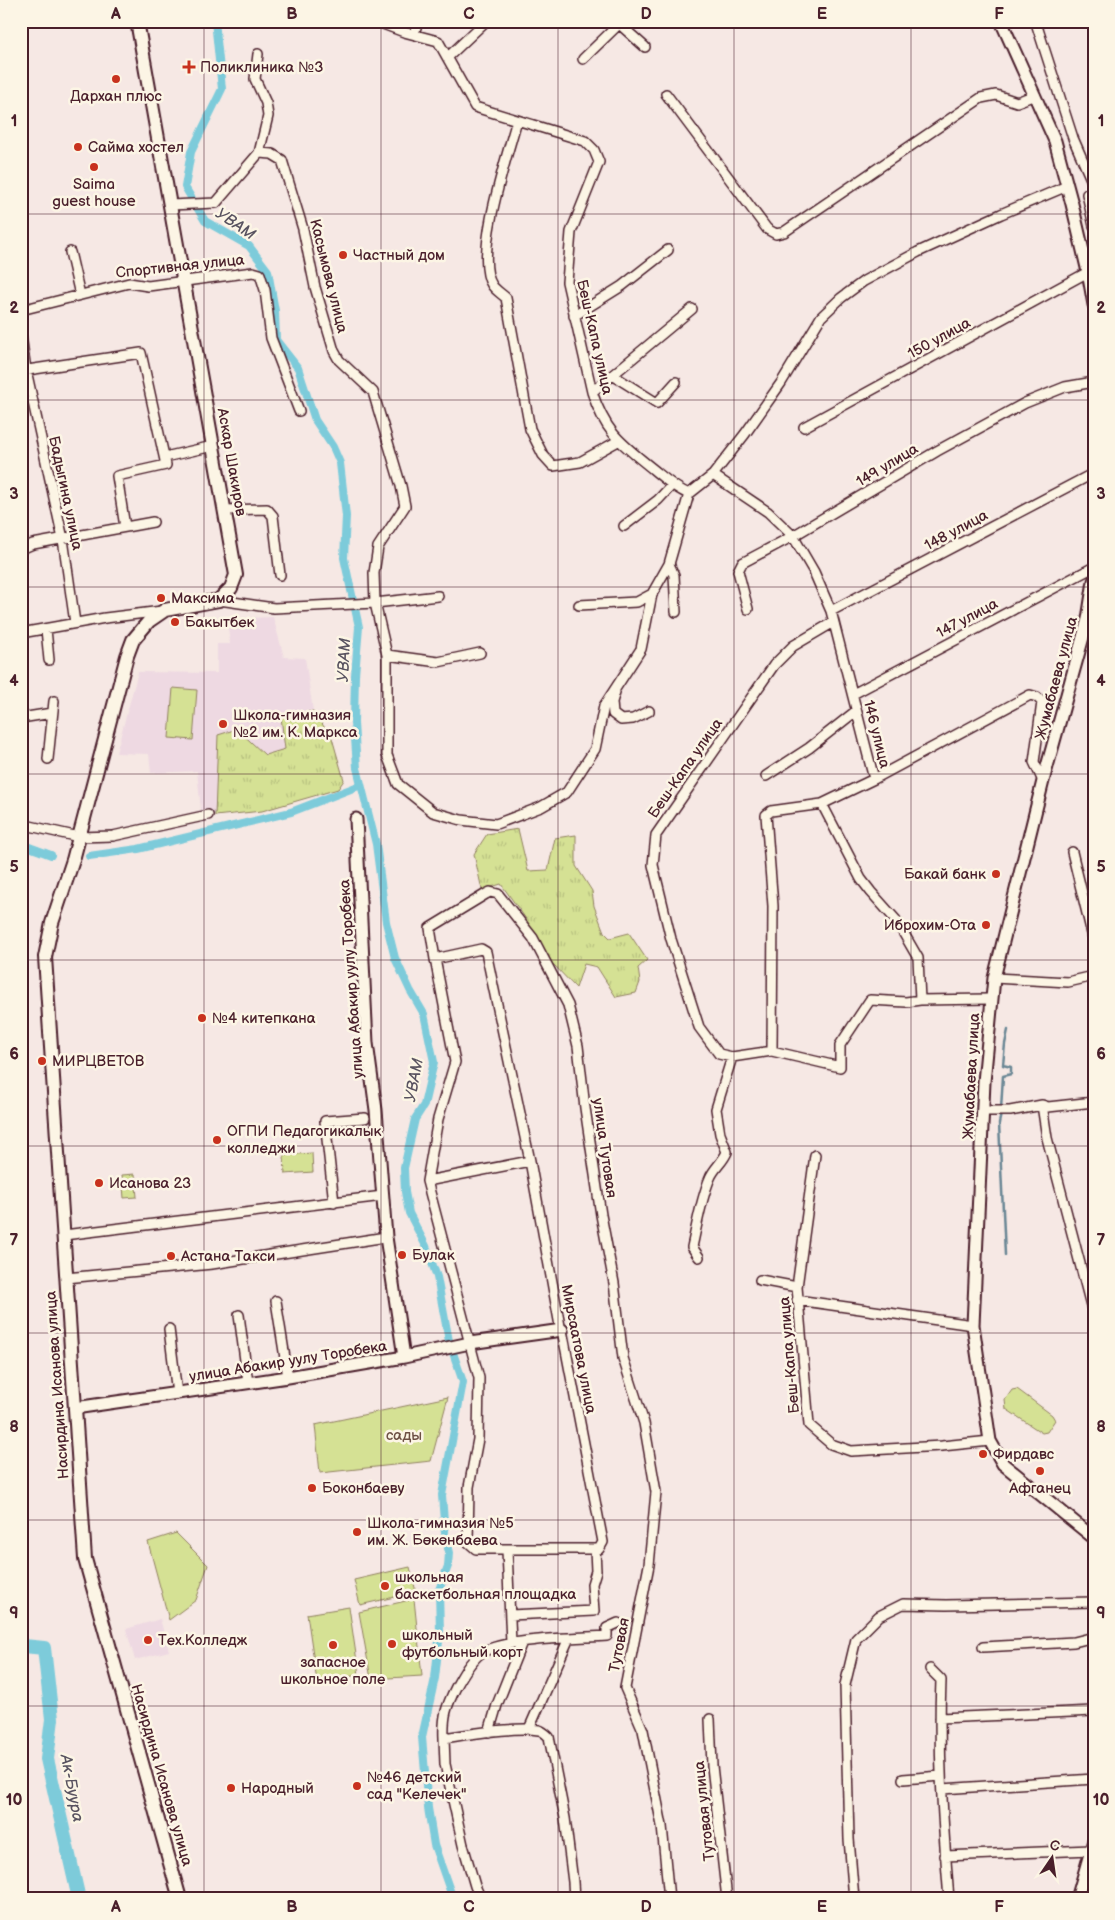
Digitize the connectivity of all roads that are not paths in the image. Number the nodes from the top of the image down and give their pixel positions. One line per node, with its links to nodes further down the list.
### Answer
1 (137, 21): 20 (main road, Аскар Шакиров)
2 (375, 21): 8 (street, Беш-Капа улица)
3 (418, 21): 8 (street)
4 (486, 21): 11 (street)
5 (1001, 21): 14 (street)
6 (1038, 21): 18 (street)
7 (618, 23): 9 (street); 12 (street)
8 (414, 34): 11 (street, Беш-Капа улица)
9 (645, 47)
10 (258, 54): 16 (street)
11 (448, 57): 15 (street, Беш-Капа улица)
12 (583, 59)
13 (666, 94): 14 (street)
14 (1034, 95): 17 (street)
15 (517, 120): 30 (street, Беш-Капа улица); 39 (street)
16 (259, 153): 20 (street); 60 (street, Касымова улица)
17 (1067, 186): 19 (street); 43 (street)
18 (1092, 190): 19 (street); 21 (street)
19 (1072, 204): 24 (street)
20 (170, 205): 25 (main road, Аскар Шакиров)
21 (1094, 226)
22 (668, 250): 30 (street)
23 (70, 252): 26 (street)
24 (1088, 272): 27 (street); 38 (street, 150 улица)
25 (183, 280): 26 (street, Спортивная улица); 37 (street, Спортивная улица); 40 (main road, Аскар Шакиров)
26 (80, 295): 29 (street, Спортивная улица)
27 (1094, 305)
28 (692, 309): 33 (street)
29 (21, 310)
30 (574, 316): 36 (street, Беш-Капа улица)
31 (21, 335): 32 (street, Бадыгина улица)
32 (23, 372): 41 (street); 51 (street, Бадыгина улица)
33 (614, 376): 34 (street); 36 (street)
34 (676, 382)
35 (1094, 382): 50 (street, 149 улица)
36 (592, 392): 39 (street, Беш-Капа улица)
37 (299, 412)
38 (804, 427)
39 (618, 441): 44 (street, Беш-Капа улица)
40 (213, 446): 41 (street); 46 (main road, Аскар Шакиров)
41 (164, 457): 49 (street)
42 (1094, 473): 64 (street, 148 улица)
43 (713, 475): 45 (street); 50 (street, 146 улица)
44 (672, 485): 45 (street, Беш-Капа улица); 48 (street)
45 (689, 494): 53 (street, Касымова улица)
46 (224, 510): 55 (street); 59 (main road, Аскар Шакиров)
47 (153, 522): 49 (street)
48 (624, 526)
49 (125, 527): 51 (street)
50 (793, 536): 62 (street, 149 улица); 64 (street, 146 улица)
51 (62, 539): 52 (street); 67 (street, Бадыгина улица)
52 (21, 549)
53 (669, 564): 57 (street, Касымова улица); 65 (street)
54 (1094, 566): 75 (street, 147 улица)
55 (280, 575)
56 (1094, 582): 66 (street, Жумабаева улица)
57 (652, 594): 61 (street); 74 (street, Касымова улица)
58 (438, 596): 60 (street)
59 (219, 600): 60 (street); 63 (main road)
60 (372, 603): 72 (street, Касымова улица)
61 (579, 605)
62 (748, 609)
63 (165, 610): 67 (street); 89 (main road)
64 (830, 611): 68 (street, 146 улица)
65 (676, 612)
66 (1091, 620): 84 (street, Жумабаева улица)
67 (75, 623): 69 (street)
68 (832, 623): 75 (street, 146 улица); 98 (street, Беш-Капа улица)
69 (46, 629): 70 (street); 73 (street)
70 (21, 633)
71 (480, 652): 72 (street)
72 (387, 655): 74 (street, Касымова улица)
73 (49, 660)
74 (617, 684): 77 (street)
75 (853, 694): 78 (street, 146 улица)
76 (54, 701): 79 (street)
77 (649, 711)
78 (856, 712): 82 (street); 83 (street, 146 улица)
79 (52, 713): 80 (street); 81 (street)
80 (21, 718)
81 (48, 759)
82 (766, 776)
83 (874, 779): 84 (street, 146 улица); 85 (street)
84 (1043, 781): 94 (street, Жумабаева улица)
85 (822, 804): 96 (street); 97 (street)
86 (208, 815): 89 (street)
87 (356, 819): 106 (street, улица Абакир уулу Торобека)
88 (21, 824): 89 (street)
89 (78, 840): 108 (main road, Насирдина Исанова улица)
90 (1072, 852): 91 (street)
91 (1094, 942)
92 (435, 959): 104 (street, Мирсаатова улица); 105 (street); 127 (street, улица Тутовая)
93 (1094, 976): 94 (street)
94 (994, 978): 95 (street, Жумабаева улица)
95 (990, 999): 96 (street); 101 (street, Жумабаева улица)
96 (920, 1000): 97 (street)
97 (772, 1051): 98 (street)
98 (732, 1057): 110 (street)
99 (1094, 1102): 100 (street)
100 (1042, 1105): 101 (street); 117 (street)
101 (983, 1112): 118 (street, Жумабаева улица)
102 (365, 1118): 107 (street)
103 (815, 1155): 113 (street, Беш-Капа улица)
104 (530, 1161): 105 (street); 120 (street, Мирсаатова улица)
105 (427, 1181): 121 (street)
106 (383, 1196): 107 (street); 109 (street, улица Абакир уулу Торобека)
107 (334, 1203): 108 (street)
108 (64, 1235): 111 (main road, Насирдина Исанова улица)
109 (386, 1238): 111 (street); 122 (street, улица Абакир уулу Торобека)
110 (699, 1257)
111 (66, 1278): 126 (main road, Насирдина Исанова улица)
112 (760, 1280): 113 (street)
113 (797, 1287): 114 (street, Беш-Капа улица)
114 (797, 1300): 118 (street); 128 (street, Беш-Капа улица)
115 (276, 1301): 123 (street)
116 (239, 1315): 124 (street)
117 (1094, 1317)
118 (973, 1325): 128 (street, Жумабаева улица)
119 (169, 1329): 125 (street)
120 (562, 1330): 121 (street); 130 (street, Мирсаатова улица)
121 (467, 1344): 122 (street); 131 (street)
122 (404, 1358): 123 (street, улица Абакир уулу Торобека)
123 (288, 1378): 124 (street, улица Абакир уулу Торобека)
124 (248, 1383): 125 (street, улица Абакир уулу Торобека)
125 (178, 1394): 126 (street, улица Абакир уулу Торобека)
126 (75, 1408): 153 (main road, Насирдина Исанова улица)
127 (644, 1423): 156 (street, Тутовая)
128 (990, 1441): 129 (street, Жумабаева улица)
129 (1094, 1538)
130 (595, 1549): 131 (street); 133 (street)
131 (507, 1550): 133 (street)
132 (1094, 1602): 158 (street)
133 (510, 1615): 138 (street)
134 (618, 1623): 136 (street)
135 (1094, 1637): 139 (street)
136 (569, 1638): 137 (street); 144 (street)
137 (522, 1642): 138 (street); 145 (street)
138 (511, 1643): 146 (street)
139 (983, 1647)
140 (930, 1669): 142 (street)
141 (1094, 1711): 142 (street)
142 (940, 1718): 147 (street)
143 (710, 1719): 157 (street, Тутовая улица)
144 (529, 1730): 145 (street); 155 (street)
145 (489, 1732): 146 (street)
146 (444, 1738): 154 (street)
147 (941, 1776): 148 (street); 150 (street)
148 (903, 1779)
149 (1094, 1780): 150 (street)
150 (942, 1789): 152 (street)
151 (1092, 1845): 152 (street); 160 (street)
152 (945, 1856): 159 (street)
153 (180, 1899)
154 (481, 1899)
155 (574, 1899)
156 (669, 1899)
157 (728, 1899)
158 (854, 1899)
159 (949, 1899)
160 (1077, 1899)

